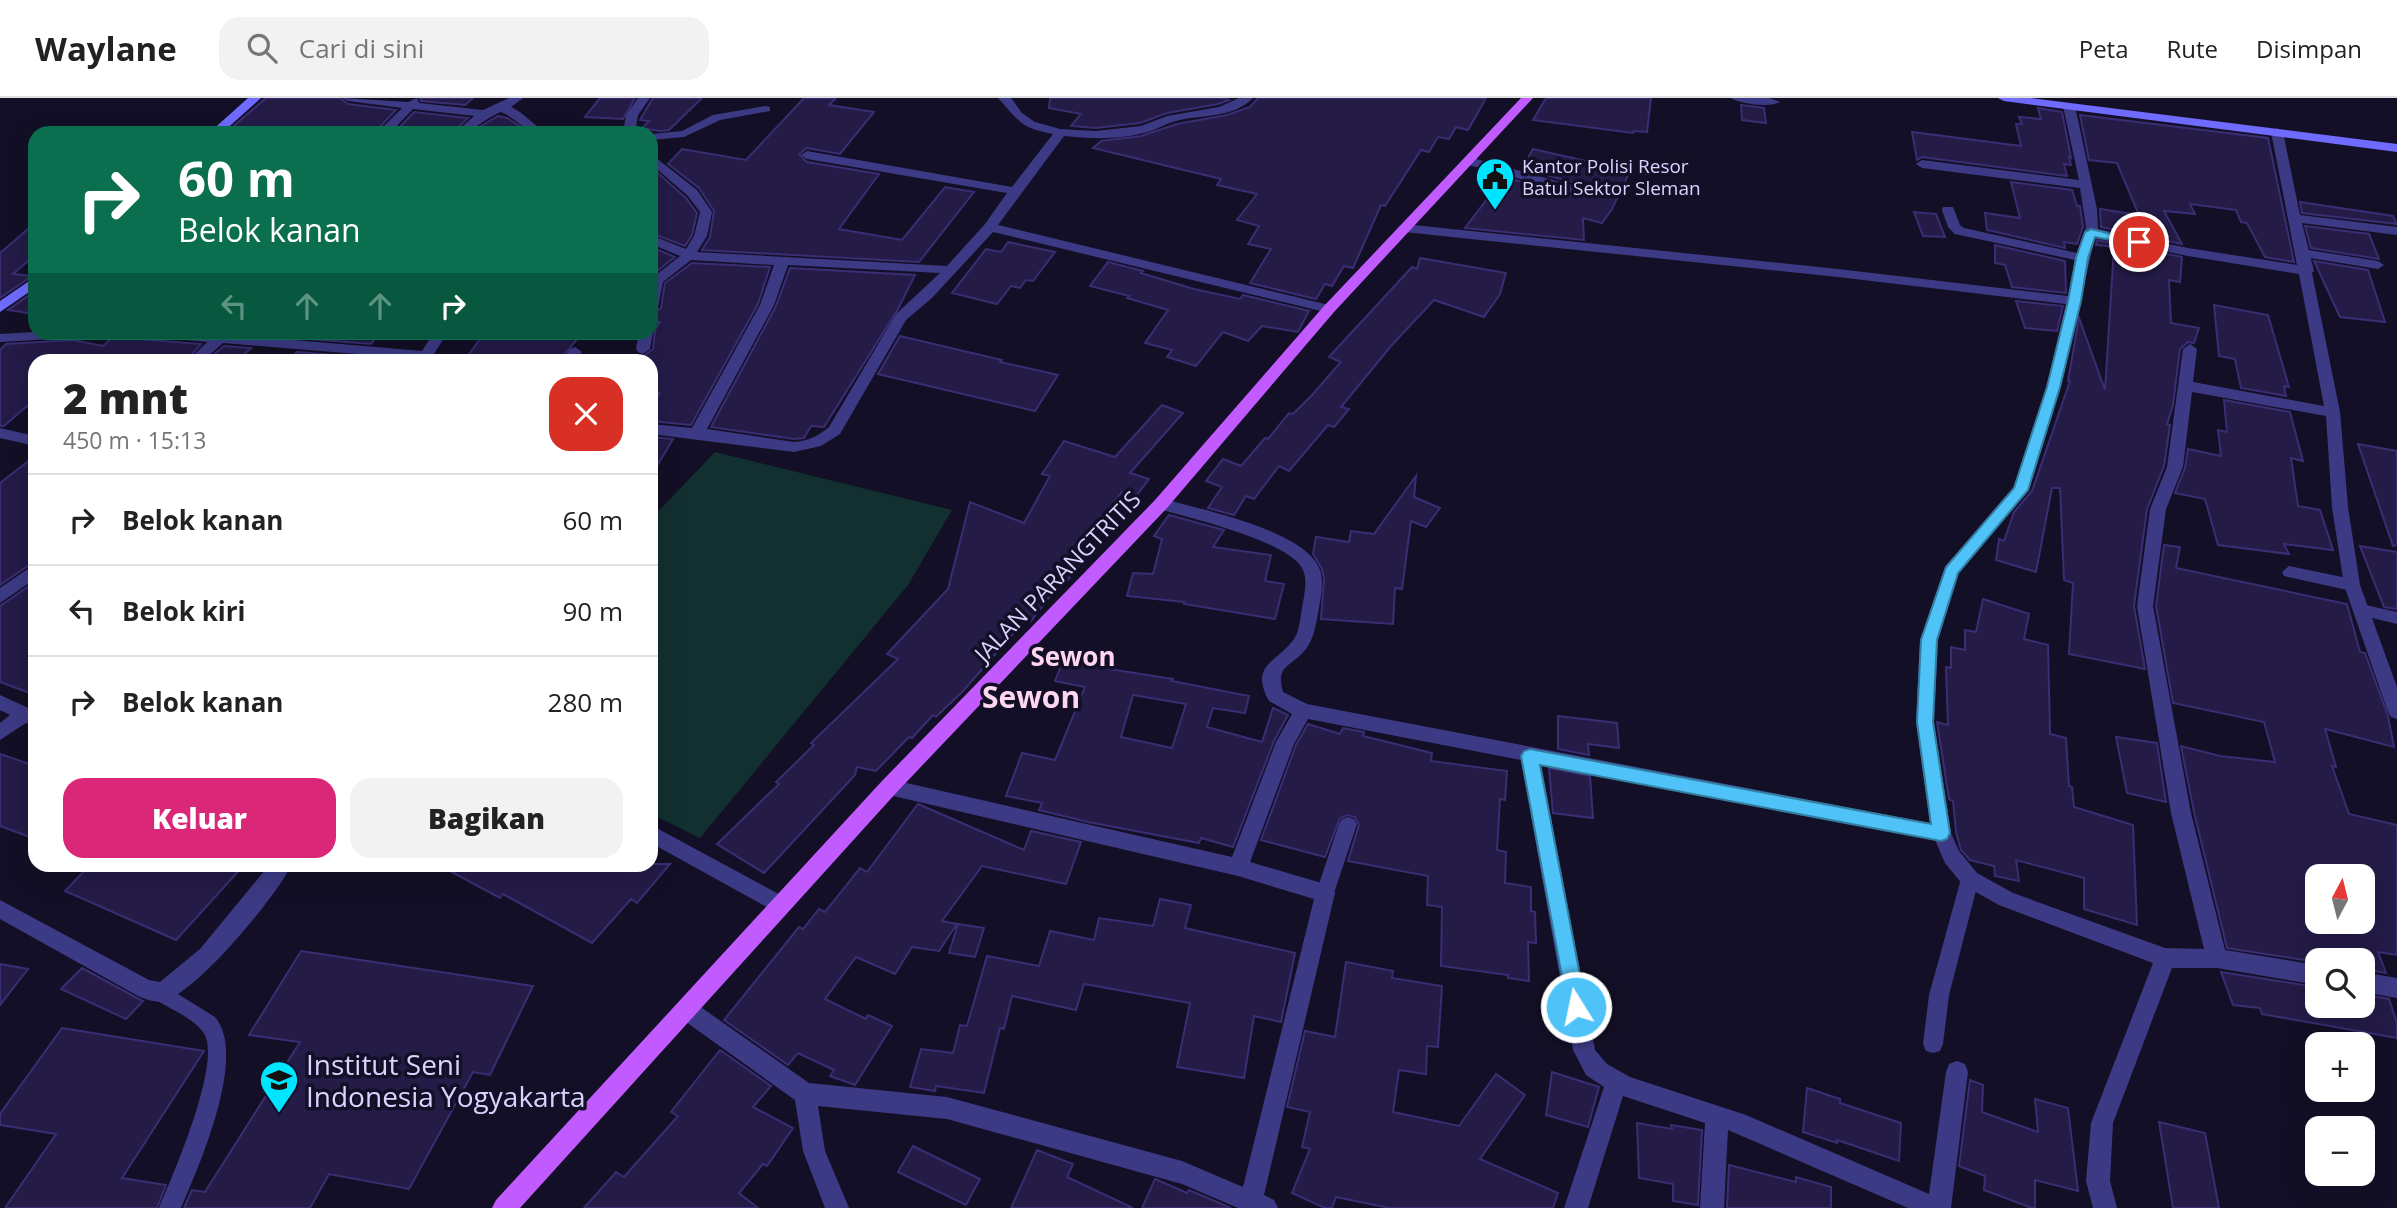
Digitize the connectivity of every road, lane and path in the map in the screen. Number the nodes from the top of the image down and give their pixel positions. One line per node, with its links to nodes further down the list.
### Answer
1 (255, 98): 16 (street)
2 (348, 98): 10 (street)
3 (517, 98): 13 (street)
4 (644, 98): 20 (street)
5 (1003, 98): 21 (street)
6 (1247, 98): 21 (street)
7 (1527, 98): 26 (main road, JALAN PARANGTRITIS)
8 (1737, 98): 11 (street)
9 (2004, 98): 12 (street)
10 (414, 102): 15 (street); 17 (street)
11 (1774, 103)
12 (2069, 106): 22 (street); 29 (street)
13 (502, 108): 15 (street); 19 (street)
14 (766, 109): 23 (lane)
15 (484, 114): 18 (street)
16 (223, 126)
17 (390, 126)
18 (469, 126)
19 (531, 126)
20 (630, 126)
21 (1061, 132): 30 (street)
22 (2277, 132): 24 (street); 33 (street)
23 (658, 136)
24 (2397, 148)
25 (807, 155): 30 (street)
26 (1469, 161): 31 (street); 35 (main road, JALAN PARANGTRITIS)
27 (658, 164): 40 (street)
28 (1922, 164): 29 (street)
29 (2086, 185): 37 (street)
30 (1014, 191): 34 (street)
31 (1579, 191)
32 (1948, 210): 41 (street)
33 (2293, 218): 36 (street); 39 (street)
34 (990, 227): 44 (street); 50 (street)
35 (1404, 228): 48 (street); 50 (main road, JALAN PARANGTRITIS)
36 (2397, 231)
37 (2091, 232): 41 (street); 45 (street)
38 (658, 242): 40 (street)
39 (2302, 253): 43 (lane); 45 (street)
40 (690, 256): 42 (street); 46 (street)
41 (2082, 258): 48 (street)
42 (782, 262): 44 (street); 66 (street)
43 (2378, 265)
44 (950, 270): 66 (street)
45 (2306, 271): 63 (street)
46 (658, 279)
47 (28, 286): 49 (street)
48 (2074, 301): 84 (street)
49 (0, 308)
50 (1329, 309): 68 (main road, JALAN PARANGTRITIS)
51 (28, 336): 52 (street)
52 (0, 338)
53 (218, 340): 59 (street)
54 (229, 340): 56 (street)
55 (645, 340): 58 (street)
56 (292, 346): 60 (street); 61 (street)
57 (2190, 348): 62 (street)
58 (643, 349)
59 (203, 354)
60 (285, 354)
61 (380, 354)
62 (2186, 386): 63 (street); 93 (street)
63 (2333, 412): 71 (street)
64 (658, 430): 66 (street)
65 (0, 433): 67 (street)
66 (697, 433)
67 (28, 439)
68 (1161, 504): 76 (street); 82 (main road, JALAN PARANGTRITIS)
69 (2289, 572): 71 (lane)
70 (28, 575): 72 (street)
71 (2352, 585): 73 (street)
72 (0, 597)
73 (2361, 610): 74 (lane); 77 (street)
74 (2397, 618)
75 (0, 702): 78 (street)
76 (1303, 710): 81 (street); 86 (street)
77 (2397, 712)
78 (28, 716)
79 (28, 717): 80 (street)
80 (0, 733)
81 (1530, 756): 84 (street); 101 (street)
82 (889, 787): 86 (street); 90 (main road, JALAN PARANGTRITIS)
83 (1348, 824): 89 (lane)
84 (1941, 833): 88 (street)
85 (658, 837): 90 (street)
86 (1238, 867): 89 (street)
87 (275, 872): 97 (street)
88 (1970, 879): 92 (street); 99 (lane)
89 (1325, 893): 104 (street)
90 (781, 905): 98 (main road, JALAN PARANGTRITIS)
91 (0, 909): 97 (street)
92 (2165, 958): 93 (street); 111 (street)
93 (2217, 958): 94 (street)
94 (2305, 973)
95 (2375, 984): 96 (street)
96 (2397, 988)
97 (160, 992): 105 (lane)
98 (687, 1010): 102 (street); 106 (main road, JALAN PARANGTRITIS)
99 (1933, 1044)
100 (1956, 1072): 110 (street)
101 (1617, 1081): 103 (street); 108 (street)
102 (805, 1094): 104 (street); 107 (street)
103 (1717, 1115): 109 (street); 110 (street)
104 (1259, 1205)
105 (170, 1208)
106 (504, 1208)
107 (837, 1208)
108 (1576, 1208)
109 (1712, 1208)
110 (1937, 1208)
111 (2105, 1208)

